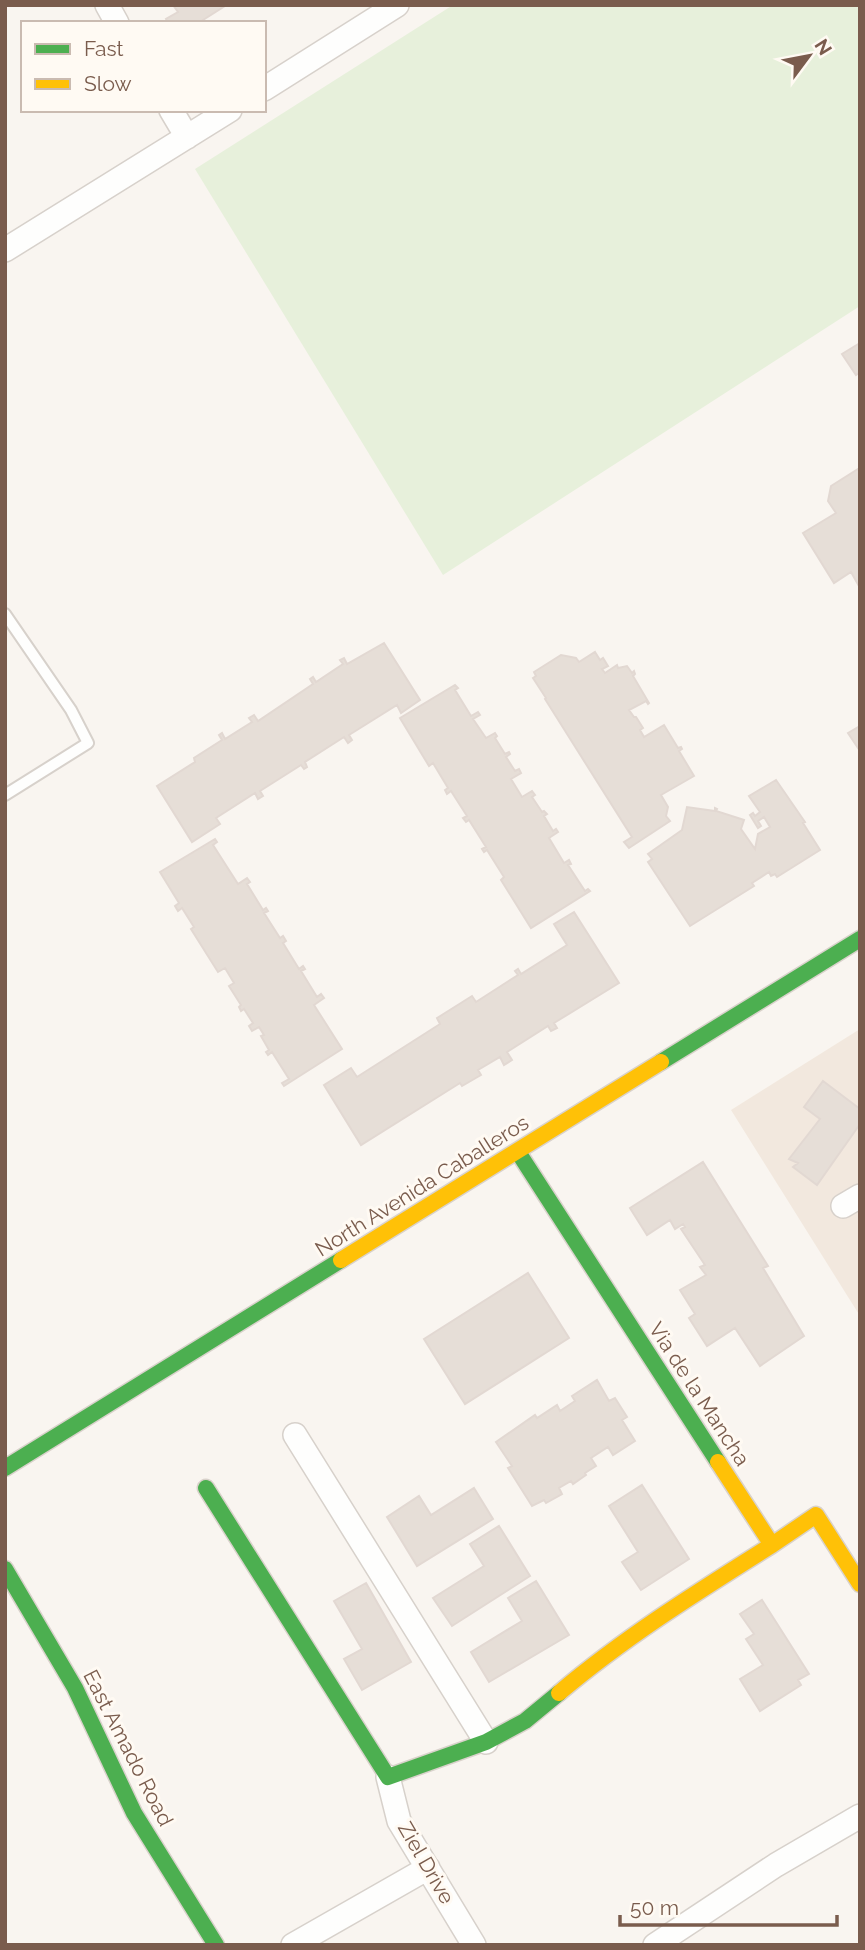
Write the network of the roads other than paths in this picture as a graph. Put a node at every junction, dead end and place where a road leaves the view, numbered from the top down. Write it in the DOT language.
graph roads {
  1 [pos="107,5"];
  2 [pos="397,5"];
  3 [pos="116,21"];
  4 [pos="266,88"];
  5 [pos="172,112"];
  6 [pos="227,112"];
  7 [pos="187,137"];
  8 [pos="5,250"];
  9 [pos="5,614"];
  10 [pos="5,794"];
  11 [pos="860,939"];
  12 [pos="518,1152"];
  13 [pos="295,1435"];
  14 [pos="5,1468"];
  15 [pos="205,1488"];
  16 [pos="772,1545"];
  17 [pos="5,1569"];
  18 [pos="860,1584"];
  19 [pos="486,1742"];
  20 [pos="388,1777"];
  21 [pos="860,1816"];
  22 [pos="428,1868"];
  23 [pos="216,1945"];
  24 [pos="293,1945"];
  25 [pos="474,1945"];
  26 [pos="655,1945"];
  1 -- 3 [label="street"];
  2 -- 4 [label="street"];
  5 -- 7 [label="street"];
  6 -- 7 [label="street"];
  7 -- 8 [label="street"];
  9 -- 10 [label="lane"];
  11 -- 12 [label="street, North Avenida Caballeros"];
  12 -- 14 [label="street, North Avenida Caballeros"];
  12 -- 16 [label="street, Via de la Mancha"];
  13 -- 19 [label="street"];
  15 -- 20 [label="street"];
  16 -- 18 [label="street"];
  16 -- 19 [label="street"];
  17 -- 23 [label="street, East Amado Road"];
  19 -- 20 [label="street"];
  20 -- 22 [label="street, Ziel Drive"];
  21 -- 26 [label="street"];
  22 -- 24 [label="street"];
  22 -- 25 [label="street, Ziel Drive"];
}
